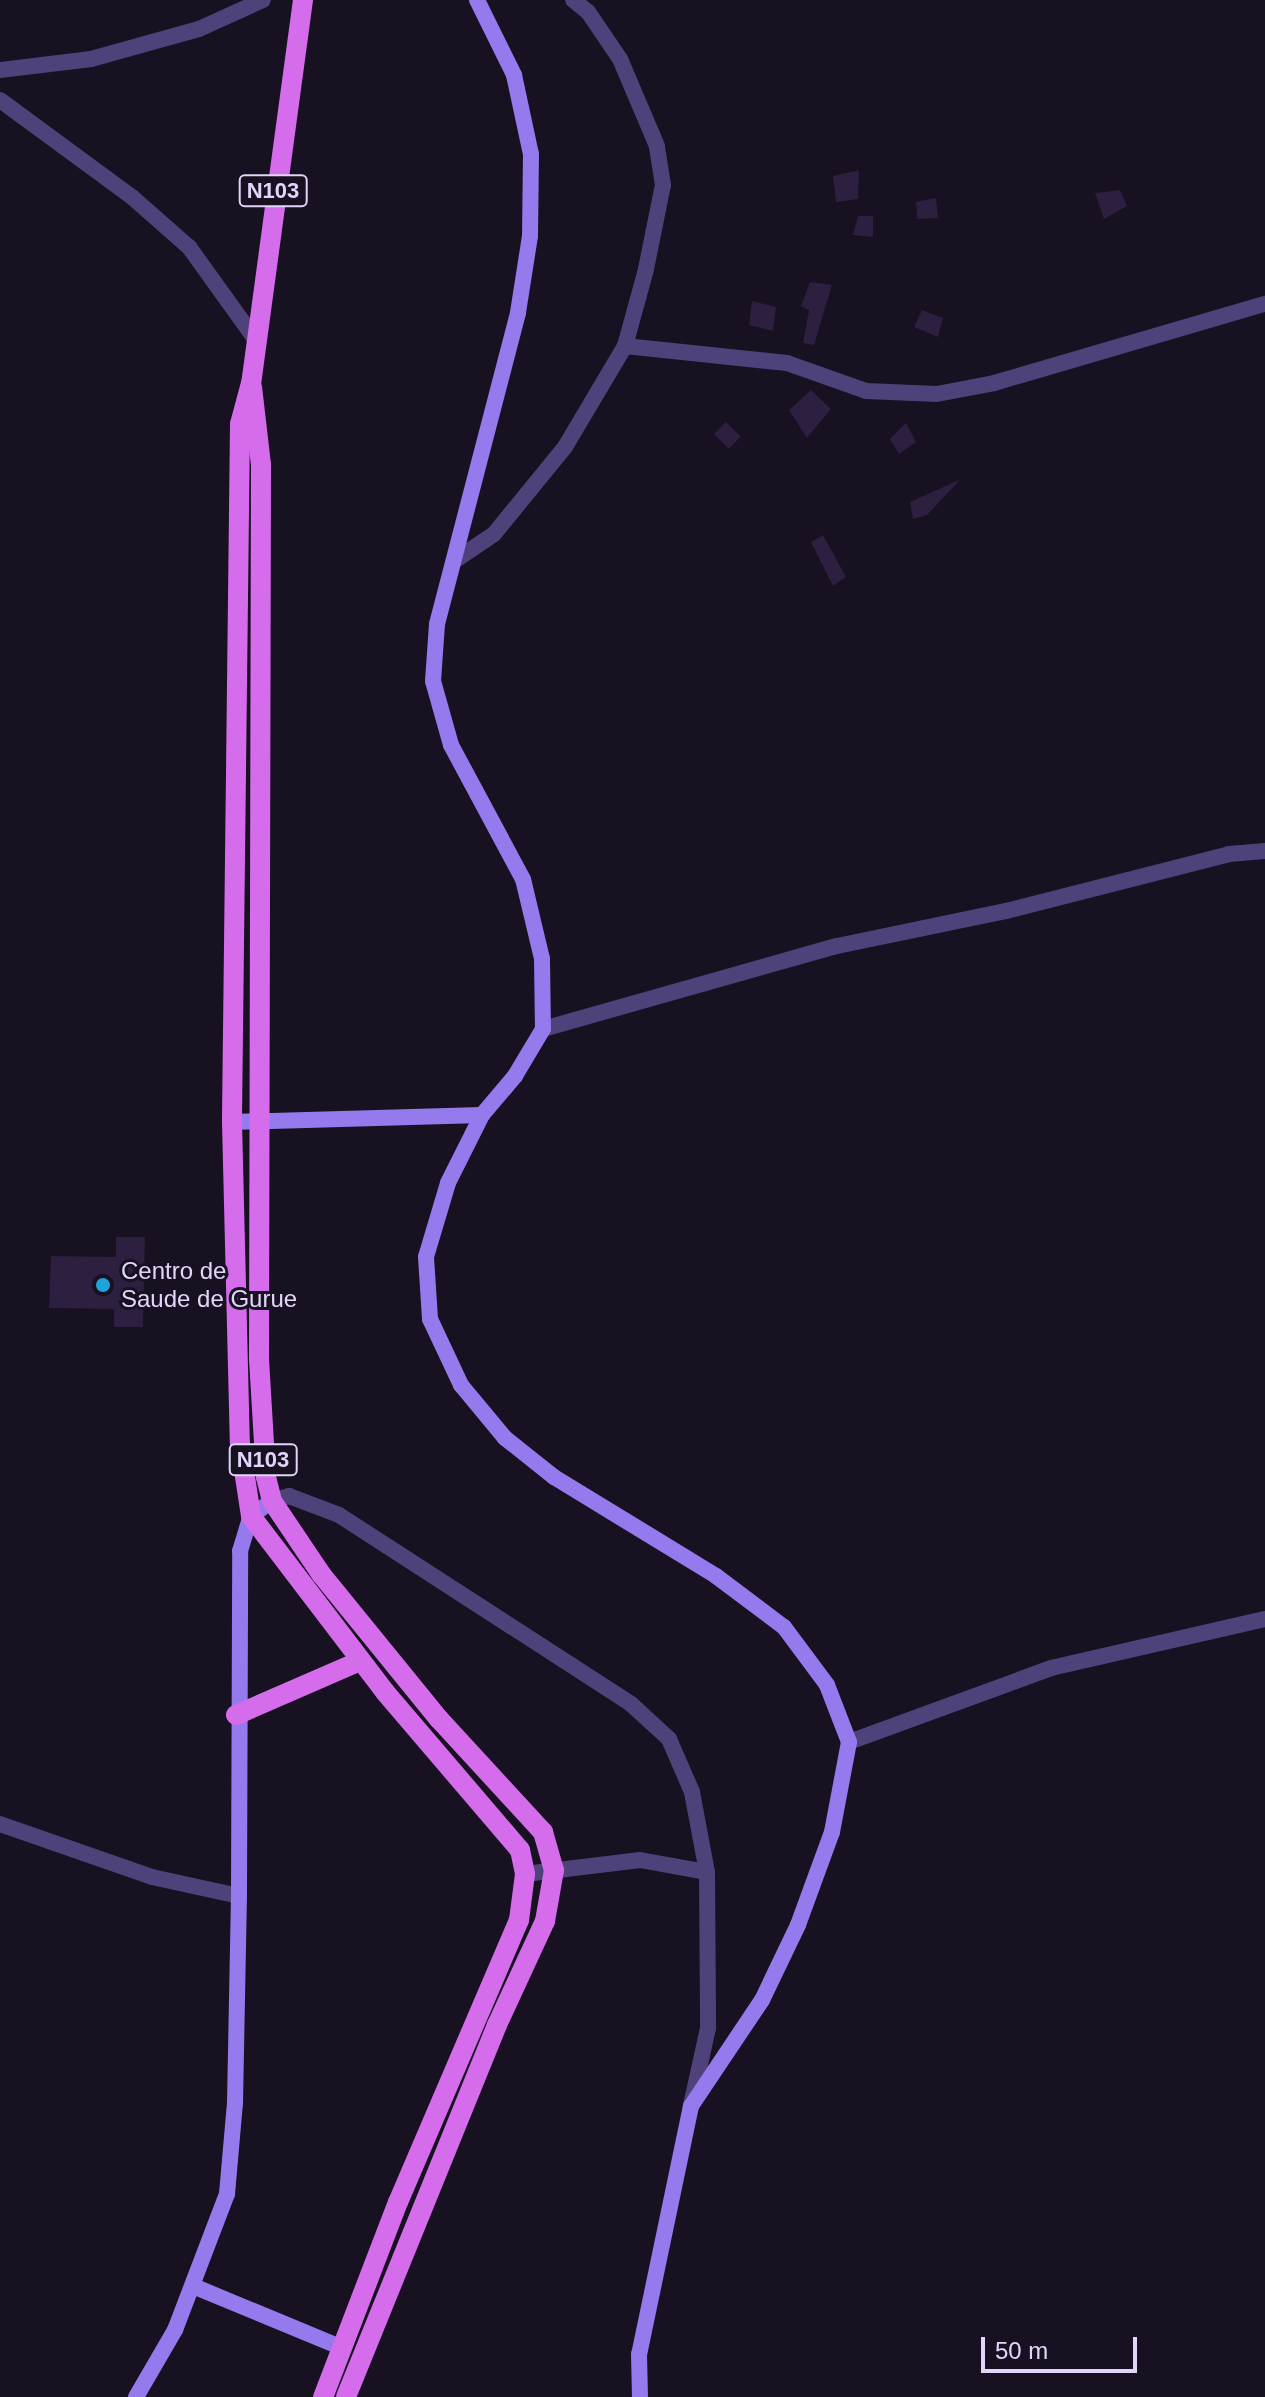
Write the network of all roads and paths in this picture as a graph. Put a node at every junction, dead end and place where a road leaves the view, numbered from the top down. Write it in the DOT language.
graph roads {
  1 [pos="263,0"];
  2 [pos="303,0"];
  3 [pos="477,0"];
  4 [pos="573,0"];
  5 [pos="0,70"];
  6 [pos="0,100"];
  7 [pos="1265,304"];
  8 [pos="255,339"];
  9 [pos="625,346"];
  10 [pos="251,383"];
  11 [pos="457,559"];
  12 [pos="1265,851"];
  13 [pos="543,1029"];
  14 [pos="482,1115"];
  15 [pos="232,1122"];
  16 [pos="259,1122"];
  17 [pos="272,1501"];
  18 [pos="251,1516"];
  19 [pos="1265,1619"];
  20 [pos="360,1661"];
  21 [pos="236,1715"];
  22 [pos="849,1742"];
  23 [pos="0,1824"];
  24 [pos="554,1870"];
  25 [pos="707,1872"];
  26 [pos="525,1874"];
  27 [pos="239,1896"];
  28 [pos="691,2106"];
  29 [pos="398,2202"];
  30 [pos="422,2212"];
  31 [pos="193,2286"];
  32 [pos="340,2347"];
  33 [pos="136,2397"];
  34 [pos="323,2397"];
  35 [pos="346,2397"];
  36 [pos="640,2397"];
  1 -- 5 [label="street"];
  2 -- 8 [label="main road, N103"];
  3 -- 11 [label="street"];
  4 -- 9 [label="street"];
  6 -- 8 [label="street"];
  7 -- 9 [label="street"];
  8 -- 10 [label="main road, N103"];
  9 -- 11 [label="street"];
  10 -- 15 [label="main road, N103"];
  10 -- 16 [label="main road, N103"];
  11 -- 13 [label="street"];
  12 -- 13 [label="street"];
  13 -- 14 [label="street"];
  14 -- 16 [label="street"];
  14 -- 22 [label="street"];
  15 -- 16 [label="street"];
  15 -- 18 [label="main road, N103"];
  16 -- 17 [label="main road, N103"];
  17 -- 18 [label="street"];
  17 -- 24 [label="main road, N103"];
  17 -- 25 [label="street"];
  18 -- 20 [label="main road"];
  18 -- 21 [label="street"];
  19 -- 22 [label="street"];
  20 -- 21 [label="main road"];
  20 -- 26 [label="main road"];
  21 -- 27 [label="street"];
  22 -- 28 [label="street"];
  23 -- 27 [label="street"];
  24 -- 25 [label="street"];
  24 -- 26 [label="street"];
  24 -- 30 [label="main road, N103"];
  25 -- 28 [label="street"];
  26 -- 29 [label="main road"];
  27 -- 31 [label="street"];
  28 -- 36 [label="street"];
  29 -- 30 [label="main road"];
  29 -- 32 [label="main road"];
  30 -- 35 [label="main road, N103"];
  31 -- 32 [label="street"];
  31 -- 33 [label="street"];
  32 -- 34 [label="main road"];
}
